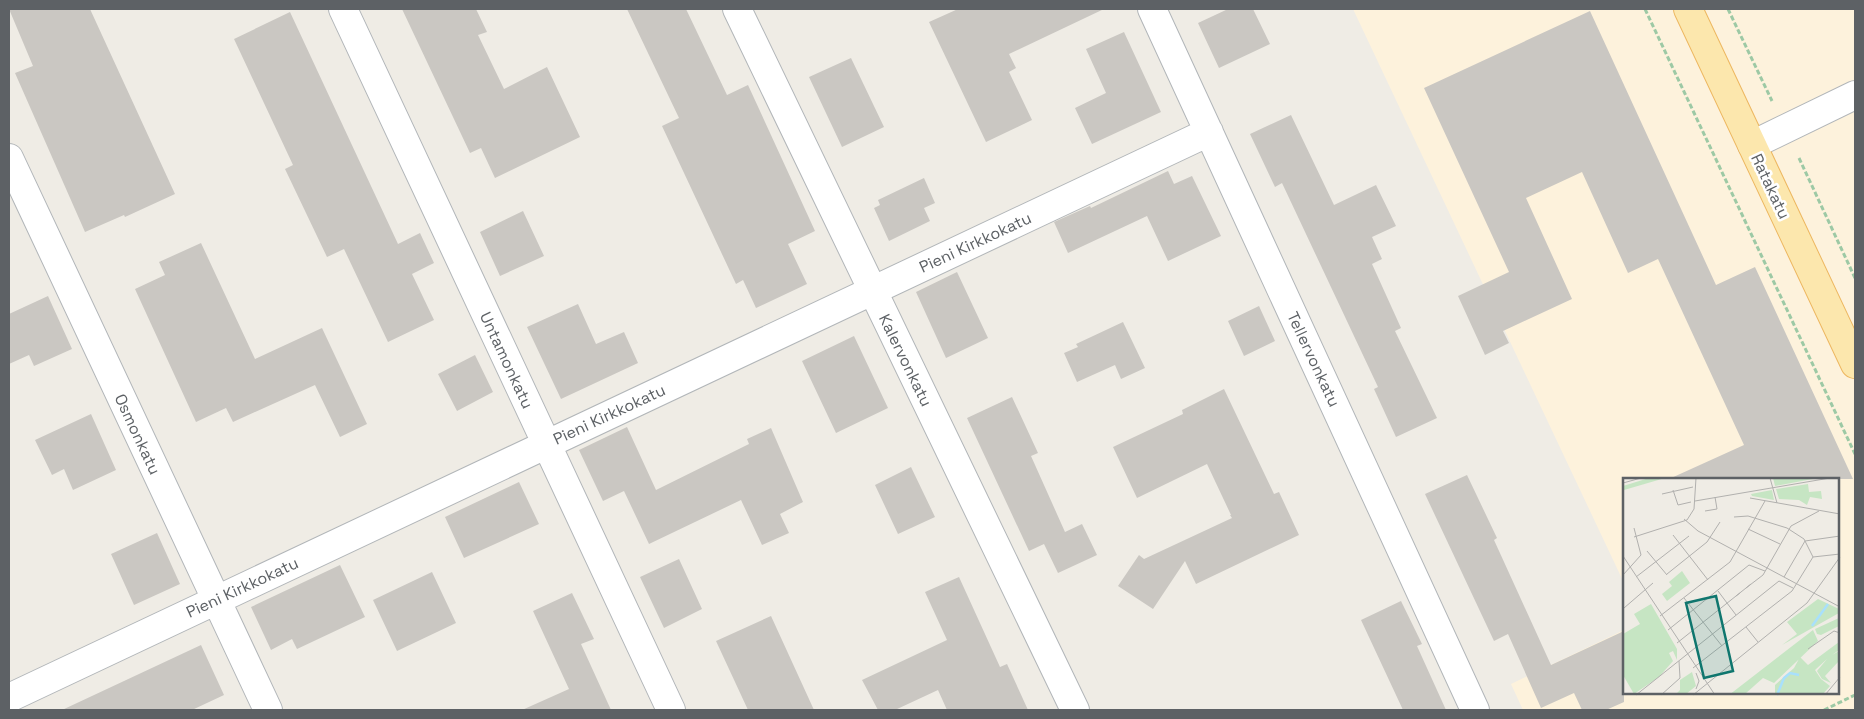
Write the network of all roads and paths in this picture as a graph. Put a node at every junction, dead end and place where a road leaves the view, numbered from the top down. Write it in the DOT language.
graph roads {
  1 [pos="343,9"];
  2 [pos="737,9"];
  3 [pos="1152,9"];
  4 [pos="1645,9"];
  5 [pos="1688,9"];
  6 [pos="1855,95"];
  7 [pos="1209,132"];
  8 [pos="1752,146"];
  9 [pos="9,158"];
  10 [pos="872,290"];
  11 [pos="1855,364"];
  12 [pos="546,443"];
  13 [pos="1855,454"];
  14 [pos="216,599"];
  15 [pos="1855,695"];
  16 [pos="9,698"];
  17 [pos="268,710"];
  18 [pos="671,710"];
  19 [pos="1075,710"];
  20 [pos="1475,710"];
  21 [pos="1824,710"];
  1 -- 12 [label="street, Untamonkatu"];
  2 -- 10 [label="street, Kalervonkatu"];
  3 -- 7 [label="street, Tellervonkatu"];
  4 -- 13 [label="path"];
  5 -- 8 [label="main road, Ratakatu"];
  6 -- 8 [label="street"];
  7 -- 10 [label="street, Pieni Kirkkokatu"];
  7 -- 20 [label="street, Tellervonkatu"];
  8 -- 11 [label="main road, Ratakatu"];
  9 -- 14 [label="street, Osmonkatu"];
  10 -- 12 [label="street, Pieni Kirkkokatu"];
  10 -- 19 [label="street, Kalervonkatu"];
  12 -- 14 [label="street, Pieni Kirkkokatu"];
  12 -- 18 [label="street, Untamonkatu"];
  14 -- 16 [label="street, Pieni Kirkkokatu"];
  14 -- 17 [label="street, Osmonkatu"];
  15 -- 21 [label="path"];
}
